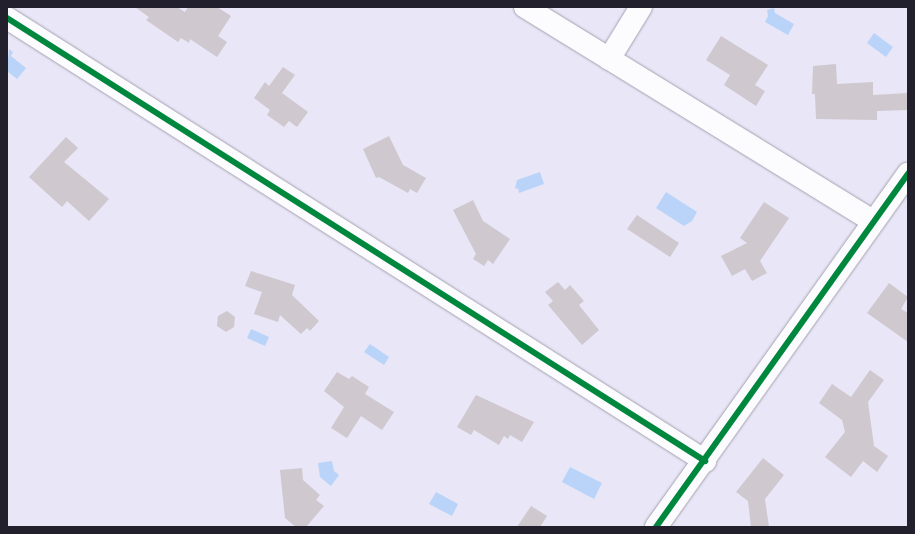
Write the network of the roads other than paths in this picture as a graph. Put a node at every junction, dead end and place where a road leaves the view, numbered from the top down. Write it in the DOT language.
graph roads {
  1 [pos="525,7"];
  2 [pos="641,7"];
  3 [pos="7,18"];
  4 [pos="609,58"];
  5 [pos="908,174"];
  6 [pos="873,221"];
  7 [pos="705,461"];
  8 [pos="656,527"];
  1 -- 4 [label="street"];
  2 -- 4 [label="street"];
  3 -- 7 [label="street"];
  4 -- 6 [label="street"];
  5 -- 6 [label="street"];
  6 -- 7 [label="street"];
  7 -- 8 [label="street"];
}
